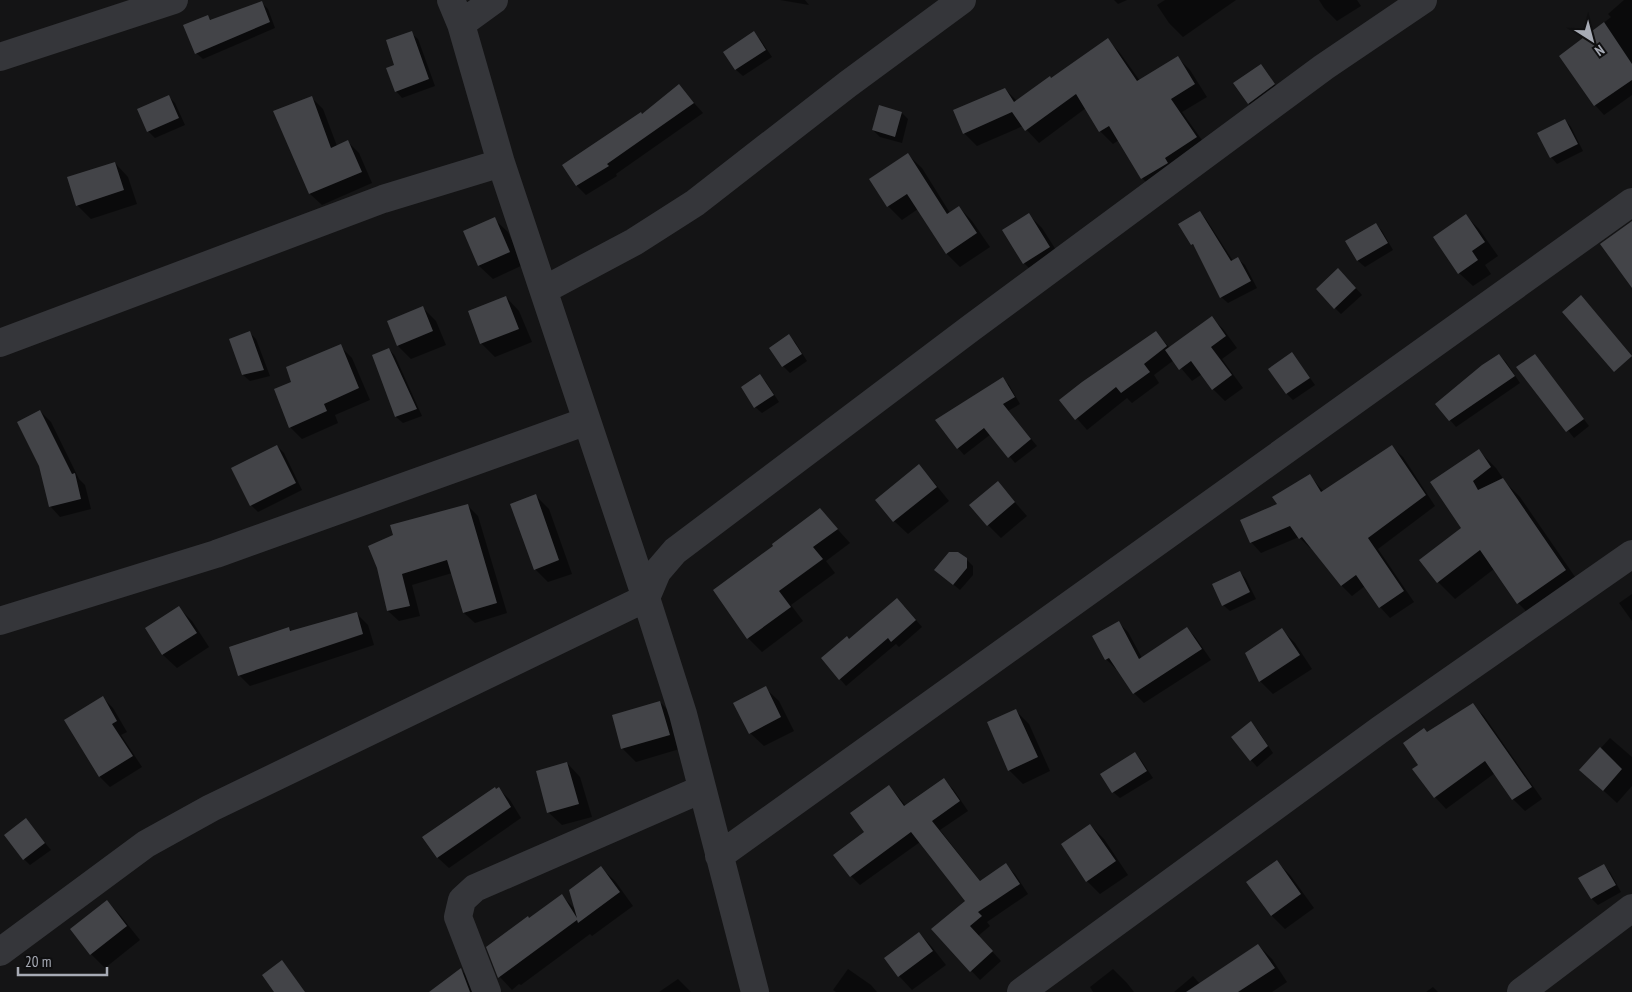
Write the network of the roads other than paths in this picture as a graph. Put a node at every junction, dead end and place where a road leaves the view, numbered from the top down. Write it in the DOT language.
graph roads {
  1 [pos="174,0"];
  2 [pos="494,0"];
  3 [pos="962,0"];
  4 [pos="1423,0"];
  5 [pos="456,12"];
  6 [pos="0,57"];
  7 [pos="501,163"];
  8 [pos="1632,202"];
  9 [pos="544,290"];
  10 [pos="0,343"];
  11 [pos="587,421"];
  12 [pos="1632,554"];
  13 [pos="646,598"];
  14 [pos="0,621"];
  15 [pos="702,789"];
  16 [pos="718,856"];
  17 [pos="1632,908"];
  18 [pos="0,952"];
  19 [pos="487,992"];
  20 [pos="755,992"];
  21 [pos="1021,992"];
  22 [pos="1521,992"];
  1 -- 6 [label="street"];
  2 -- 5 [label="street"];
  3 -- 9 [label="street"];
  4 -- 13 [label="street"];
  5 -- 7 [label="street"];
  7 -- 9 [label="street"];
  7 -- 10 [label="street"];
  8 -- 16 [label="street"];
  9 -- 11 [label="street"];
  11 -- 13 [label="street"];
  11 -- 14 [label="street"];
  12 -- 21 [label="street"];
  13 -- 15 [label="street"];
  13 -- 18 [label="street"];
  15 -- 16 [label="street"];
  15 -- 19 [label="street"];
  16 -- 20 [label="street"];
  17 -- 22 [label="street"];
}
